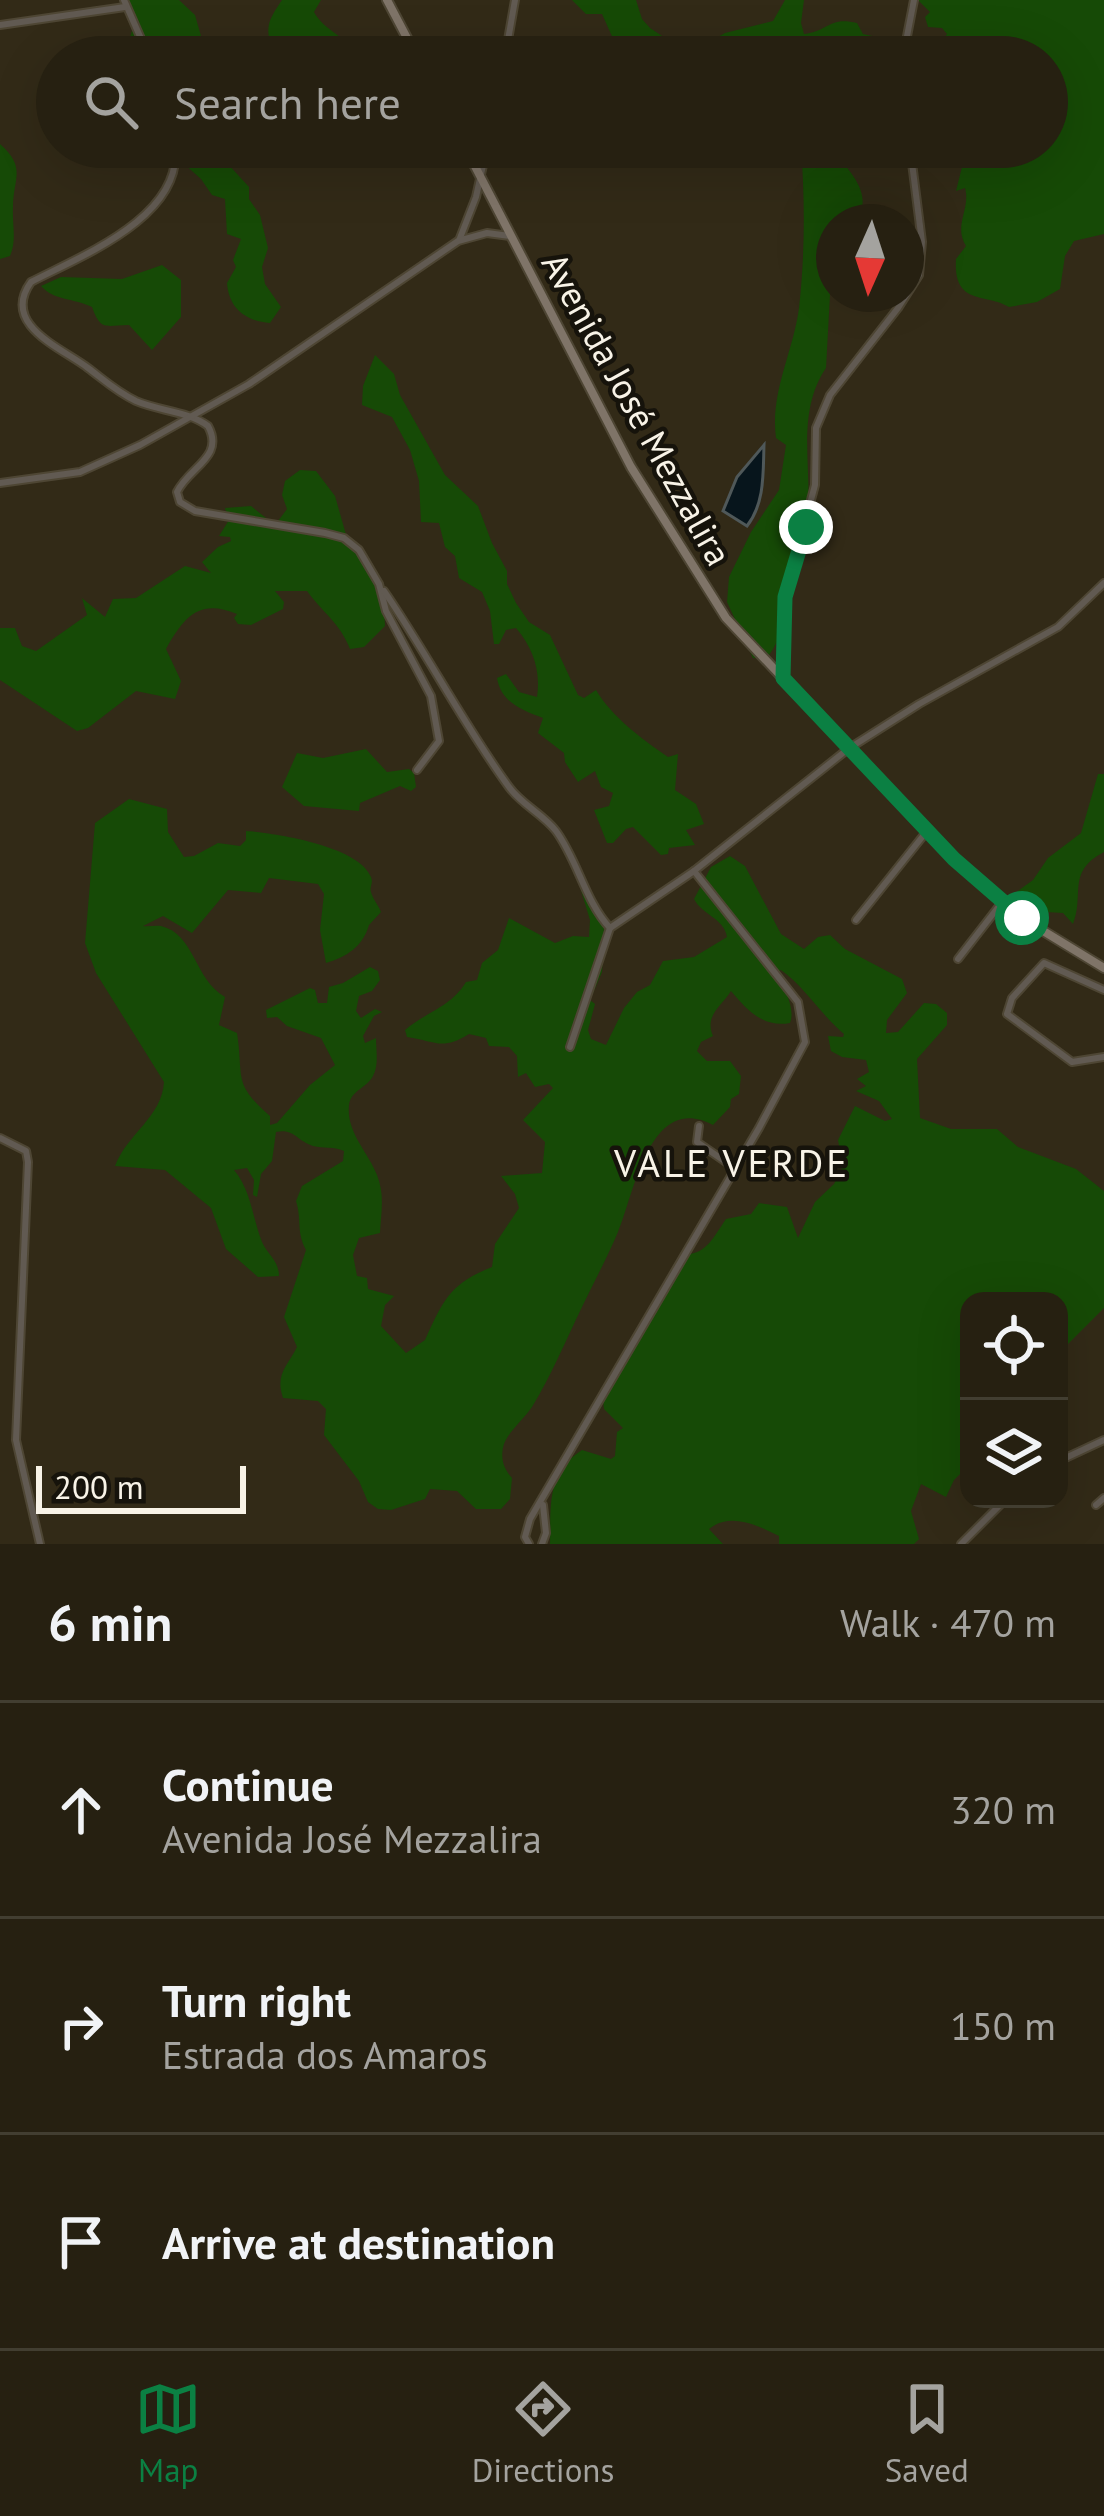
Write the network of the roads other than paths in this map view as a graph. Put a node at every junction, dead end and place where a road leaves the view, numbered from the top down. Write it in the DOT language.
graph roads {
  1 [pos="387,0"];
  2 [pos="515,0"];
  3 [pos="914,0"];
  4 [pos="125,4"];
  5 [pos="0,25"];
  6 [pos="142,36"];
  7 [pos="406,36"];
  8 [pos="509,36"];
  9 [pos="907,36"];
  10 [pos="174,168"];
  11 [pos="476,168"];
  12 [pos="483,168"];
  13 [pos="913,168"];
  14 [pos="481,177"];
  15 [pos="513,237"];
  16 [pos="458,242"];
  17 [pos="191,418"];
  18 [pos="0,483"];
  19 [pos="1104,583"];
  20 [pos="379,584"];
  21 [pos="783,678"];
  22 [pos="848,749"];
  23 [pos="417,770"];
  24 [pos="927,831"];
  25 [pos="694,871"];
  26 [pos="1003,902"];
  27 [pos="856,920"];
  28 [pos="610,928"];
  29 [pos="958,959"];
  30 [pos="1104,968"];
  31 [pos="1104,990"];
  32 [pos="570,1047"];
  33 [pos="1104,1057"];
  34 [pos="699,1126"];
  35 [pos="0,1138"];
  36 [pos="736,1169"];
  37 [pos="1104,1440"];
  38 [pos="1068,1457"];
  39 [pos="542,1501"];
  40 [pos="997,1508"];
  41 [pos="40,1544"];
  42 [pos="529,1544"];
  43 [pos="542,1544"];
  44 [pos="961,1544"];
  1 -- 7 [label="main road"];
  2 -- 8 [label="street"];
  3 -- 9 [label="street"];
  4 -- 5 [label="street"];
  4 -- 6 [label="street"];
  10 -- 17 [label="street"];
  11 -- 14 [label="main road, Avenida José Mezzalira"];
  12 -- 14 [label="street"];
  13 -- 21 [label="street"];
  14 -- 15 [label="main road, Avenida José Mezzalira"];
  14 -- 16 [label="street"];
  15 -- 16 [label="street"];
  15 -- 21 [label="main road, Avenida José Mezzalira"];
  16 -- 17 [label="street"];
  17 -- 18 [label="street"];
  17 -- 20 [label="street"];
  19 -- 22 [label="street"];
  20 -- 23 [label="street"];
  20 -- 28 [label="street"];
  21 -- 22 [label="main road, Avenida José Mezzalira"];
  22 -- 24 [label="main road, Avenida José Mezzalira"];
  22 -- 25 [label="street"];
  24 -- 26 [label="main road, Avenida José Mezzalira"];
  24 -- 27 [label="street"];
  25 -- 28 [label="street"];
  25 -- 36 [label="street"];
  26 -- 29 [label="street"];
  26 -- 30 [label="main road, Avenida José Mezzalira"];
  28 -- 32 [label="street"];
  31 -- 33 [label="street"];
  34 -- 36 [label="street"];
  35 -- 41 [label="street"];
  36 -- 39 [label="street"];
  37 -- 38 [label="street"];
  39 -- 42 [label="street"];
  39 -- 43 [label="street"];
  40 -- 44 [label="street"];
}
